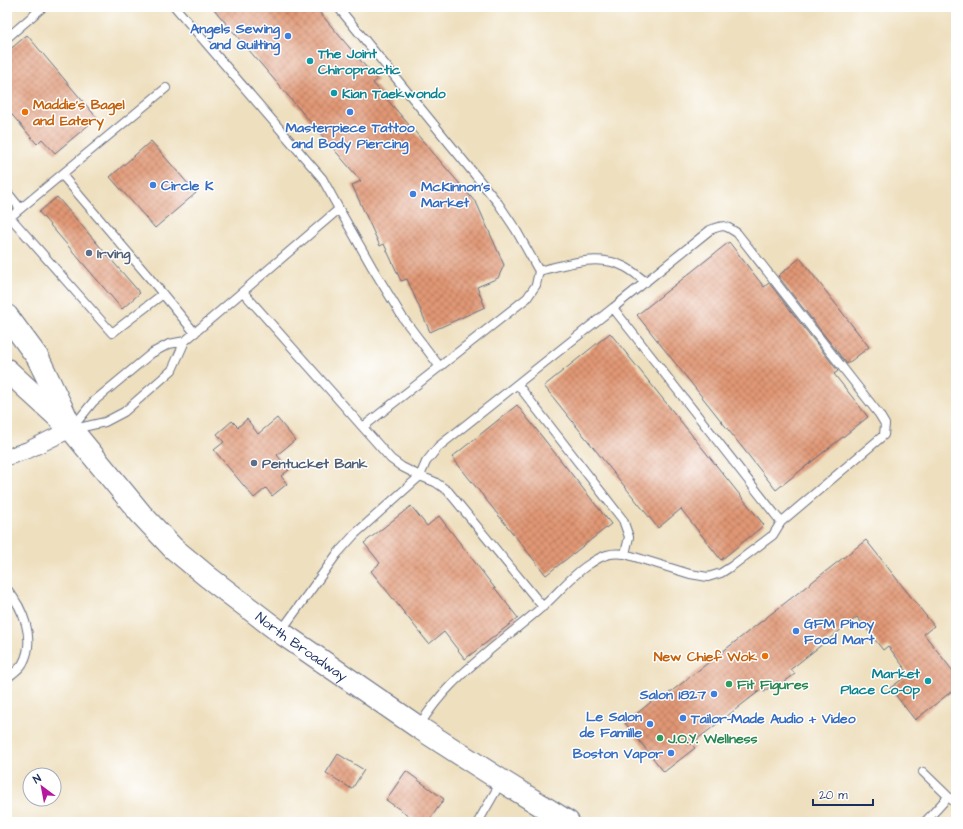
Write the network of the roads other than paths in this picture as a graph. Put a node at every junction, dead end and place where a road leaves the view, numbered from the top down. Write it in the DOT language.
graph roads {
  1 [pos="43,7"];
  2 [pos="175,7"];
  3 [pos="338,7"];
  4 [pos="7,38"];
  5 [pos="166,88"];
  6 [pos="62,175"];
  7 [pos="7,192"];
  8 [pos="20,208"];
  9 [pos="339,209"];
  10 [pos="9,218"];
  11 [pos="539,271"];
  12 [pos="646,282"];
  13 [pos="243,292"];
  14 [pos="162,294"];
  15 [pos="613,308"];
  16 [pos="7,316"];
  17 [pos="195,333"];
  18 [pos="185,342"];
  19 [pos="440,367"];
  20 [pos="7,370"];
  21 [pos="518,384"];
  22 [pos="363,427"];
  23 [pos="72,429"];
  24 [pos="7,457"];
  25 [pos="420,476"];
  26 [pos="781,522"];
  27 [pos="625,554"];
  28 [pos="7,588"];
  29 [pos="543,607"];
  30 [pos="280,632"];
  31 [pos="7,678"];
  32 [pos="418,727"];
  33 [pos="923,772"];
  34 [pos="502,781"];
  35 [pos="948,797"];
  36 [pos="956,804"];
  37 [pos="478,822"];
  38 [pos="568,822"];
  39 [pos="925,822"];
  1 -- 4 [label="lane"];
  2 -- 9 [label="lane"];
  3 -- 11 [label="lane"];
  5 -- 6 [label="lane"];
  6 -- 8 [label="lane"];
  6 -- 14 [label="lane"];
  7 -- 8 [label="lane"];
  8 -- 10 [label="lane"];
  9 -- 13 [label="lane"];
  9 -- 19 [label="lane"];
  10 -- 14 [label="lane"];
  11 -- 12 [label="lane"];
  11 -- 19 [label="lane"];
  12 -- 15 [label="lane"];
  12 -- 26 [label="lane"];
  13 -- 17 [label="lane"];
  13 -- 22 [label="lane"];
  14 -- 17 [label="lane"];
  15 -- 21 [label="lane"];
  15 -- 26 [label="lane"];
  16 -- 23 [label="main road, North Broadway"];
  17 -- 18 [label="lane"];
  18 -- 23 [label="lane"];
  18 -- 23 [label="lane"];
  19 -- 22 [label="lane"];
  20 -- 23 [label="main road, North Broadway"];
  21 -- 25 [label="lane"];
  21 -- 27 [label="lane"];
  22 -- 25 [label="lane"];
  23 -- 24 [label="street"];
  23 -- 30 [label="main road, North Broadway"];
  25 -- 29 [label="lane"];
  25 -- 30 [label="lane"];
  26 -- 27 [label="lane"];
  27 -- 29 [label="lane"];
  28 -- 31 [label="lane"];
  29 -- 32 [label="lane"];
  30 -- 32 [label="main road, North Broadway"];
  32 -- 34 [label="main road, North Broadway"];
  33 -- 35 [label="lane"];
  34 -- 37 [label="lane"];
  34 -- 38 [label="main road, North Broadway"];
  35 -- 36 [label="lane"];
  35 -- 39 [label="lane"];
}
